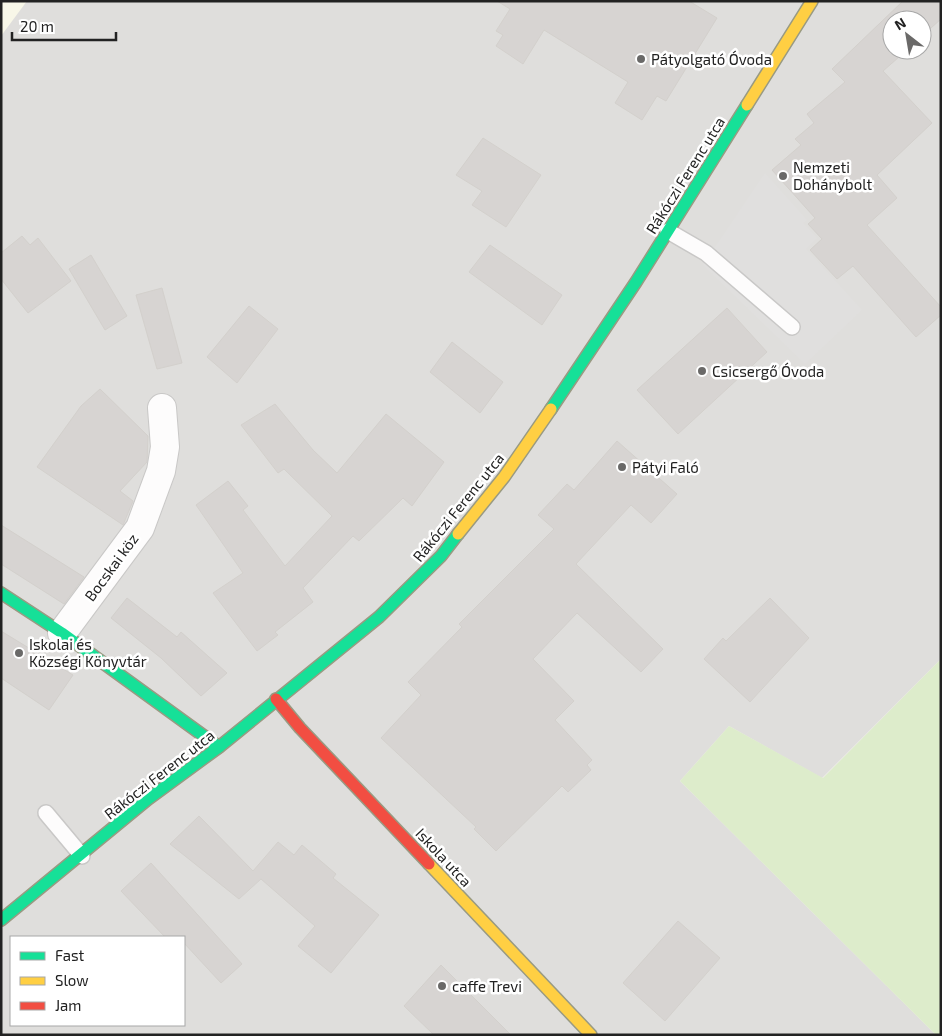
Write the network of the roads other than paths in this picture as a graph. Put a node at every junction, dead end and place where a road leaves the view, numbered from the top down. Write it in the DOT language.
graph roads {
  1 [pos="812,1"];
  2 [pos="668,231"];
  3 [pos="792,327"];
  4 [pos="162,408"];
  5 [pos="1,593"];
  6 [pos="62,633"];
  7 [pos="276,699"];
  8 [pos="219,747"];
  9 [pos="46,812"];
  10 [pos="82,856"];
  11 [pos="1,920"];
  12 [pos="591,1035"];
  1 -- 2 [label="main road, Rákóczi Ferenc utca"];
  2 -- 3 [label="lane"];
  2 -- 7 [label="main road, Rákóczi Ferenc utca"];
  4 -- 6 [label="street, Bocskai köz"];
  5 -- 6 [label="main road"];
  6 -- 8 [label="main road"];
  7 -- 8 [label="main road, Rákóczi Ferenc utca"];
  7 -- 12 [label="main road, Iskola utca"];
  8 -- 10 [label="main road, Rákóczi Ferenc utca"];
  9 -- 10 [label="lane"];
  10 -- 11 [label="main road, Rákóczi Ferenc utca"];
}
